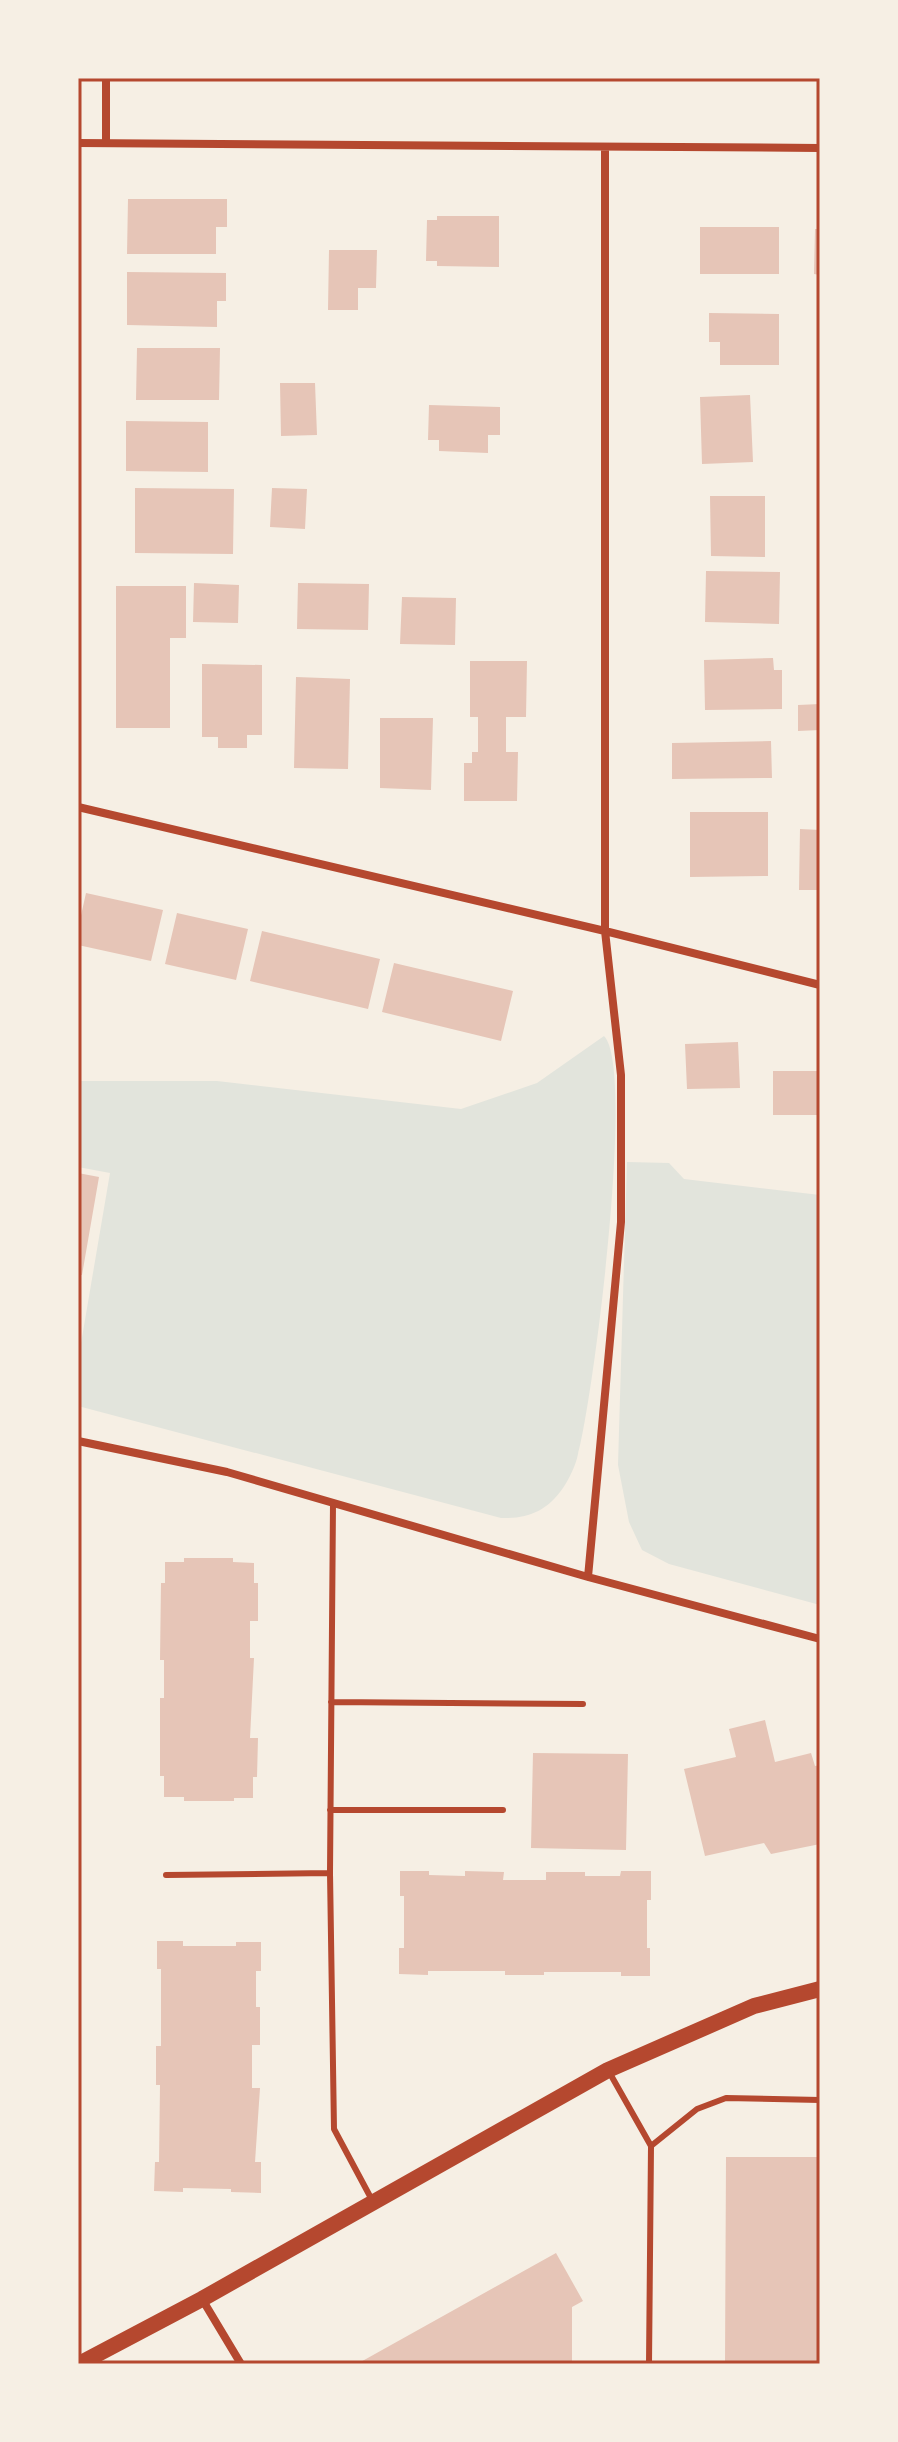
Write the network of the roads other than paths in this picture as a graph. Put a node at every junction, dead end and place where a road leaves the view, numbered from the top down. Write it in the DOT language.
graph roads {
  1 [pos="106,78"];
  2 [pos="78,143"];
  3 [pos="106,143"];
  4 [pos="605,148"];
  5 [pos="820,148"];
  6 [pos="78,807"];
  7 [pos="605,931"];
  8 [pos="820,985"];
  9 [pos="78,1441"];
  10 [pos="333,1503"];
  11 [pos="588,1577"];
  12 [pos="820,1639"];
  13 [pos="331,1702"];
  14 [pos="583,1704"];
  15 [pos="330,1810"];
  16 [pos="503,1810"];
  17 [pos="330,1873"];
  18 [pos="166,1875"];
  19 [pos="820,1989"];
  20 [pos="608,2070"];
  21 [pos="820,2100"];
  22 [pos="651,2146"];
  23 [pos="373,2203"];
  24 [pos="202,2299"];
  25 [pos="79,2364"];
  26 [pos="241,2364"];
  27 [pos="649,2364"];
  1 -- 3 [label="street"];
  2 -- 3 [label="street"];
  3 -- 4 [label="street"];
  4 -- 5 [label="street"];
  4 -- 7 [label="street"];
  6 -- 7 [label="street"];
  7 -- 8 [label="street"];
  7 -- 11 [label="street"];
  9 -- 10 [label="street"];
  10 -- 11 [label="street"];
  10 -- 13 [label="lane"];
  11 -- 12 [label="street"];
  13 -- 14 [label="lane"];
  13 -- 15 [label="lane"];
  15 -- 16 [label="lane"];
  15 -- 17 [label="lane"];
  17 -- 18 [label="lane"];
  17 -- 23 [label="lane"];
  19 -- 20 [label="main road"];
  20 -- 22 [label="lane"];
  20 -- 23 [label="main road"];
  21 -- 22 [label="lane"];
  22 -- 27 [label="lane"];
  23 -- 24 [label="main road"];
  24 -- 25 [label="main road"];
  24 -- 26 [label="street"];
}
